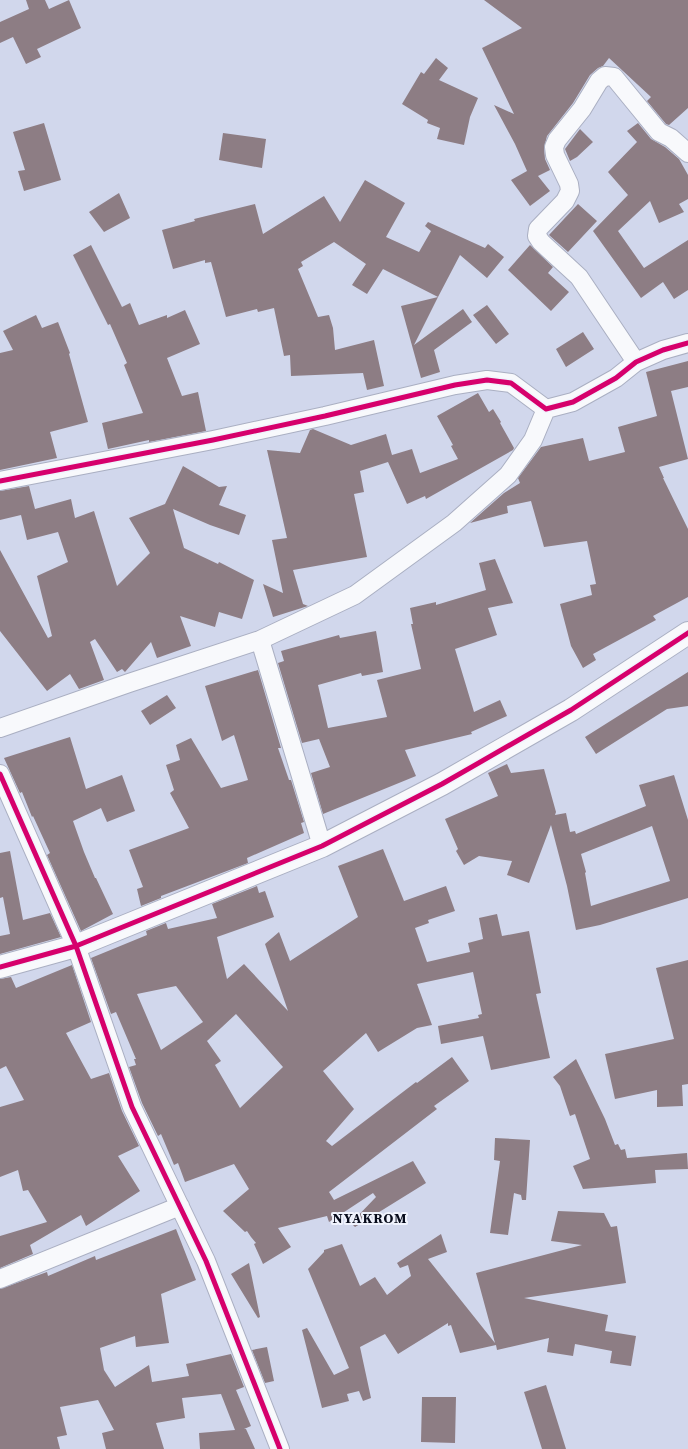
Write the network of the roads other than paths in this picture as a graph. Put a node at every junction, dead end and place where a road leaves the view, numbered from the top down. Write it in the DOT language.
graph roads {
  1 [pos="688,153"];
  2 [pos="688,343"];
  3 [pos="636,362"];
  4 [pos="546,409"];
  5 [pos="0,481"];
  6 [pos="688,633"];
  7 [pos="260,640"];
  8 [pos="0,728"];
  9 [pos="0,774"];
  10 [pos="322,846"];
  11 [pos="76,946"];
  12 [pos="0,968"];
  13 [pos="180,1206"];
  14 [pos="0,1279"];
  15 [pos="280,1449"];
  1 -- 3 [label="street"];
  2 -- 3 [label="street"];
  3 -- 4 [label="street"];
  4 -- 5 [label="street"];
  4 -- 7 [label="street"];
  6 -- 10 [label="street"];
  7 -- 8 [label="street"];
  7 -- 10 [label="street"];
  9 -- 11 [label="street"];
  10 -- 11 [label="street"];
  11 -- 12 [label="street"];
  11 -- 13 [label="street"];
  13 -- 14 [label="street"];
  13 -- 15 [label="street"];
}
